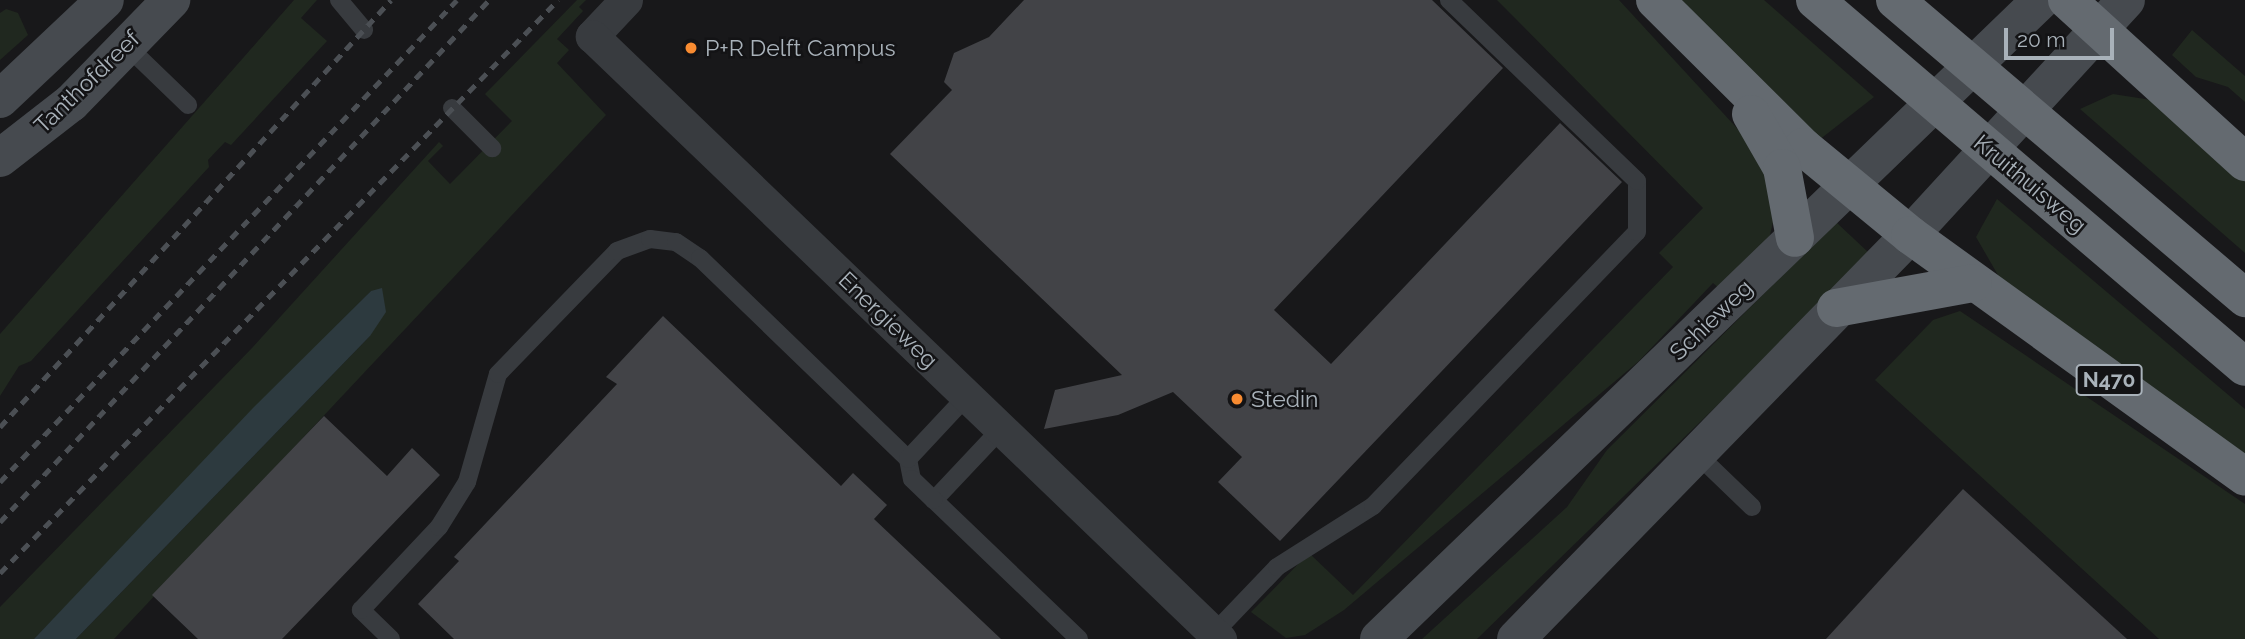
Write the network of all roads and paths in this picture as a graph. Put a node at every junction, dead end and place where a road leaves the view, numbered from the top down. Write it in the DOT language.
graph roads {
  1 [pos="105,0"];
  2 [pos="171,0"];
  3 [pos="339,0"];
  4 [pos="626,0"];
  5 [pos="1449,0"];
  6 [pos="1655,0"];
  7 [pos="1815,0"];
  8 [pos="1895,0"];
  9 [pos="2041,0"];
  10 [pos="2067,0"];
  11 [pos="2126,0"];
  12 [pos="364,30"];
  13 [pos="2101,31"];
  14 [pos="127,46"];
  15 [pos="1728,76"];
  16 [pos="0,99"];
  17 [pos="188,105"];
  18 [pos="452,108"];
  19 [pos="492,148"];
  20 [pos="0,158"];
  21 [pos="2245,162"];
  22 [pos="1848,183"];
  23 [pos="1910,234"];
  24 [pos="1795,239"];
  25 [pos="1973,283"];
  26 [pos="2245,298"];
  27 [pos="1836,308"];
  28 [pos="2245,367"];
  29 [pos="967,396"];
  30 [pos="1001,429"];
  31 [pos="1698,455"];
  32 [pos="908,459"];
  33 [pos="2245,477"];
  34 [pos="933,500"];
  35 [pos="1752,506"];
  36 [pos="1217,636"];
  37 [pos="391,639"];
  38 [pos="1079,639"];
  39 [pos="1379,639"];
  40 [pos="1516,639"];
  1 -- 16 [label="street, Tanthofdreef"];
  2 -- 14 [label="street, Tanthofdreef"];
  3 -- 12 [label="lane"];
  4 -- 29 [label="street, Energieweg"];
  5 -- 36 [label="lane"];
  6 -- 15 [label="highway, N470"];
  7 -- 28 [label="highway, Kruithuisweg"];
  8 -- 26 [label="highway"];
  9 -- 22 [label="street, Schieweg"];
  10 -- 13 [label="highway"];
  11 -- 13 [label="street"];
  13 -- 21 [label="highway"];
  13 -- 23 [label="street"];
  14 -- 17 [label="lane"];
  14 -- 20 [label="street, Tanthofdreef"];
  15 -- 22 [label="highway, N470"];
  15 -- 24 [label="highway, N470"];
  18 -- 19 [label="lane"];
  22 -- 23 [label="highway, N470"];
  22 -- 24 [label="street, Schieweg"];
  23 -- 25 [label="highway, N470"];
  23 -- 27 [label="street"];
  24 -- 39 [label="street, Schieweg"];
  25 -- 27 [label="highway"];
  25 -- 33 [label="highway, N470"];
  27 -- 31 [label="street"];
  29 -- 30 [label="street, Energieweg"];
  29 -- 32 [label="lane"];
  30 -- 34 [label="lane"];
  30 -- 36 [label="street, Energieweg"];
  31 -- 35 [label="lane"];
  31 -- 40 [label="street"];
  32 -- 34 [label="lane"];
  32 -- 37 [label="lane"];
  34 -- 38 [label="lane"];
}
